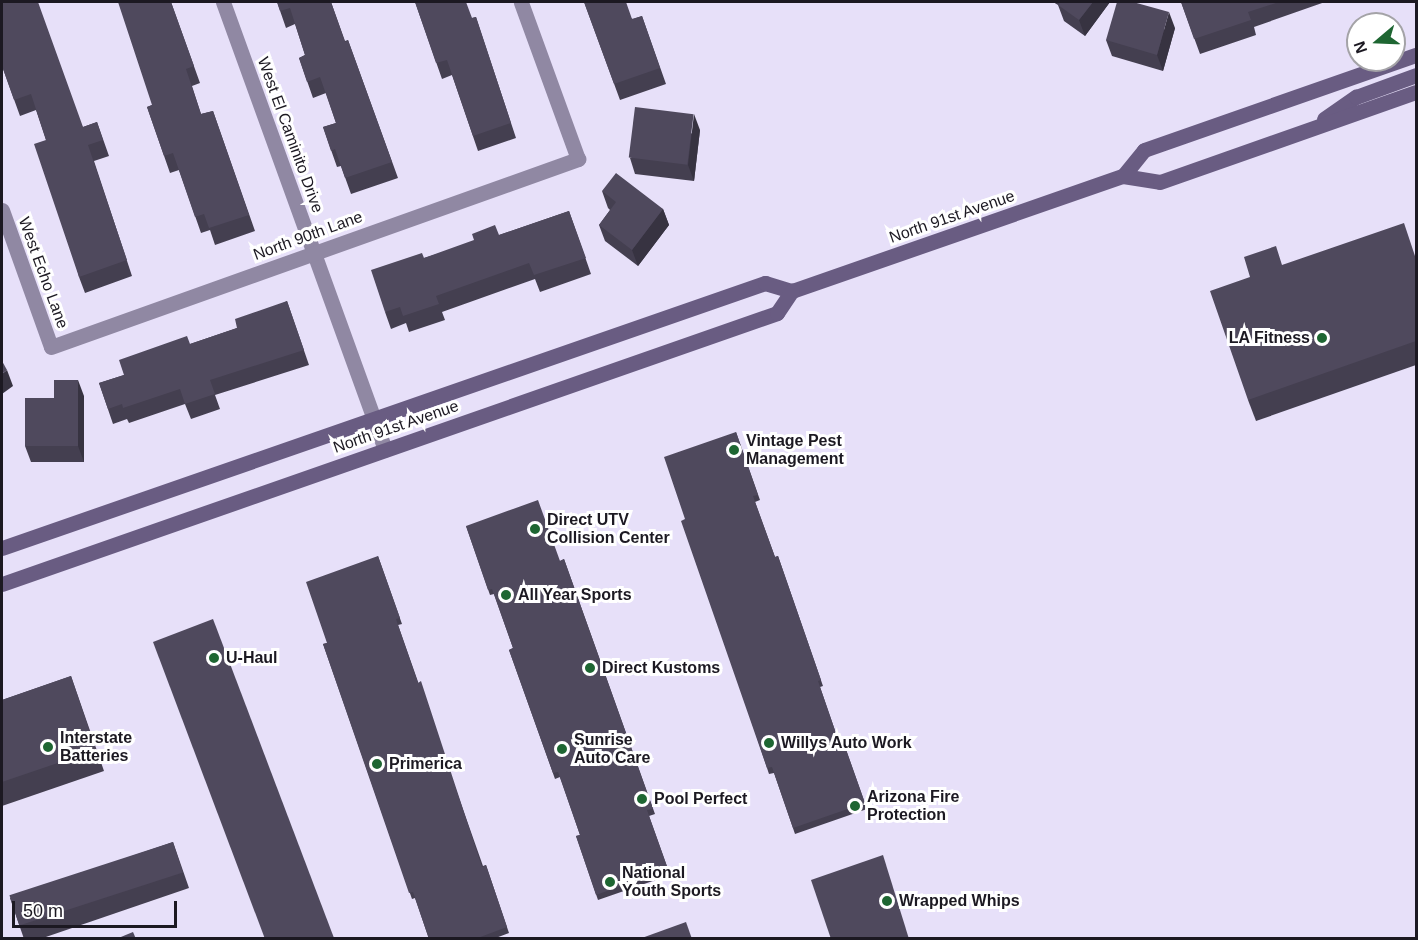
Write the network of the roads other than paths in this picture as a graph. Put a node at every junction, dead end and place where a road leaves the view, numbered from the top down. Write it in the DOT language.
graph roads {
  1 [pos="223,2"];
  2 [pos="521,2"];
  3 [pos="1416,55"];
  4 [pos="1416,75"];
  5 [pos="1416,92"];
  6 [pos="1309,130"];
  7 [pos="1123,176"];
  8 [pos="2,210"];
  9 [pos="314,253"];
  10 [pos="792,291"];
  11 [pos="51,347"];
  12 [pos="373,417"];
  13 [pos="385,450"];
  14 [pos="2,548"];
  15 [pos="2,584"];
  1 -- 9 [label="street, West El Caminito Drive"];
  2 -- 9 [label="street, North 90th Lane"];
  3 -- 7 [label="main road"];
  4 -- 6 [label="main road"];
  5 -- 6 [label="main road, North 91st Avenue"];
  6 -- 7 [label="main road, North 91st Avenue"];
  7 -- 10 [label="main road, North 91st Avenue"];
  8 -- 11 [label="street, West Echo Lane"];
  9 -- 11 [label="street, North 90th Lane"];
  9 -- 12 [label="street, West El Caminito Drive"];
  10 -- 12 [label="main road, North 91st Avenue"];
  10 -- 13 [label="main road, North 91st Avenue"];
  12 -- 13 [label="street, West El Caminito Drive"];
  12 -- 14 [label="main road, North 91st Avenue"];
  13 -- 15 [label="main road, North 91st Avenue"];
}
